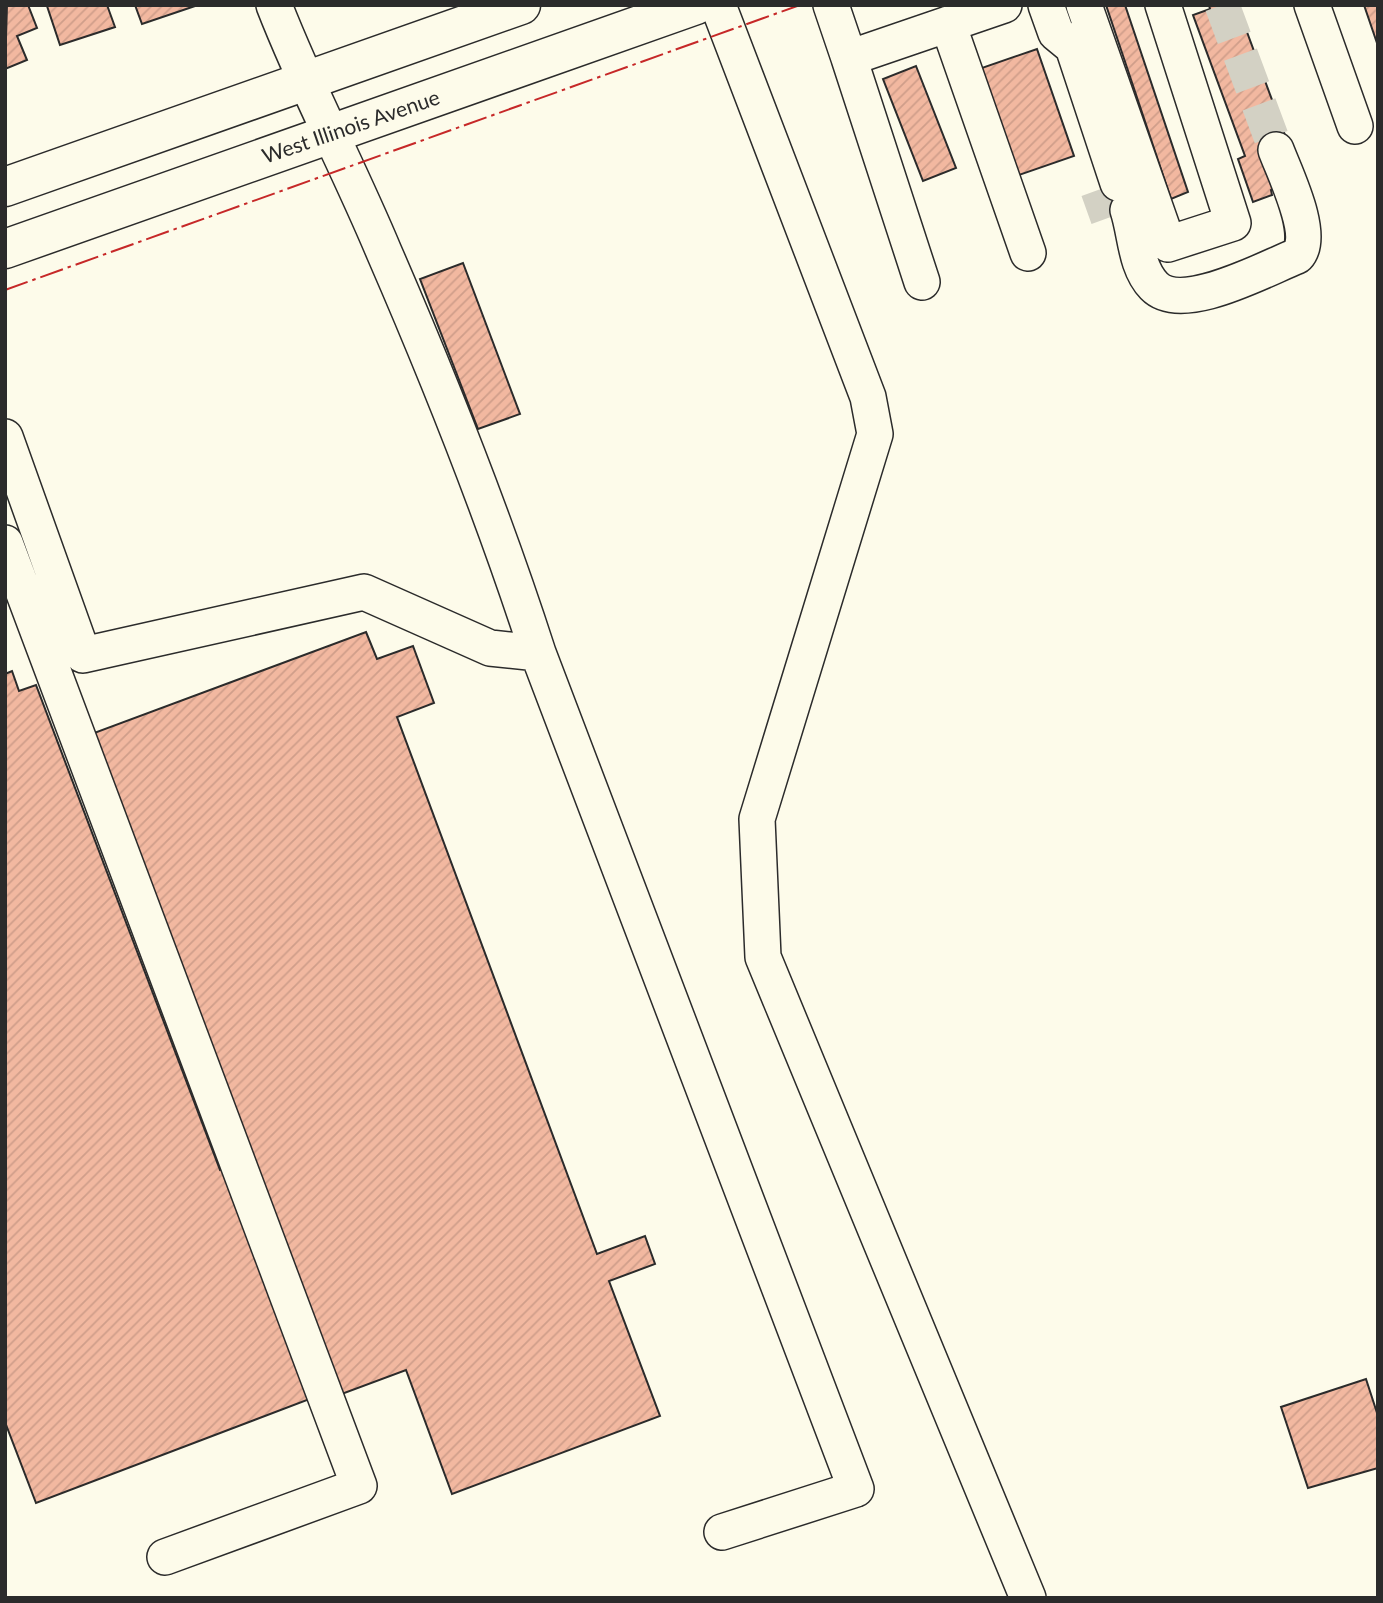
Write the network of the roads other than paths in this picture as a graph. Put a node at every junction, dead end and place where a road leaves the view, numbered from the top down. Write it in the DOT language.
graph roads {
  1 [pos="274,5"];
  2 [pos="521,5"];
  3 [pos="696,5"];
  4 [pos="718,5"];
  5 [pos="831,5"];
  6 [pos="1004,5"];
  7 [pos="1084,5"];
  8 [pos="1163,5"];
  9 [pos="1312,5"];
  10 [pos="1051,19"];
  11 [pos="948,24"];
  12 [pos="849,58"];
  13 [pos="304,82"];
  14 [pos="1355,126"];
  15 [pos="329,135"];
  16 [pos="1276,150"];
  17 [pos="5,187"];
  18 [pos="5,249"];
  19 [pos="1028,253"];
  20 [pos="922,282"];
  21 [pos="5,438"];
  22 [pos="5,543"];
  23 [pos="538,653"];
  24 [pos="722,1532"];
  25 [pos="165,1557"];
  26 [pos="1028,1598"];
  1 -- 13 [label="street"];
  2 -- 13 [label="main road"];
  3 -- 15 [label="main road, West Illinois Avenue"];
  4 -- 26 [label="street"];
  5 -- 12 [label="street"];
  6 -- 11 [label="street"];
  7 -- 8 [label="street"];
  9 -- 14 [label="street"];
  10 -- 16 [label="street"];
  11 -- 12 [label="street"];
  11 -- 19 [label="street"];
  12 -- 20 [label="street"];
  13 -- 15 [label="street"];
  13 -- 17 [label="main road"];
  15 -- 18 [label="main road, West Illinois Avenue"];
  15 -- 23 [label="street"];
  21 -- 23 [label="street"];
  22 -- 25 [label="street"];
  23 -- 24 [label="street"];
}
